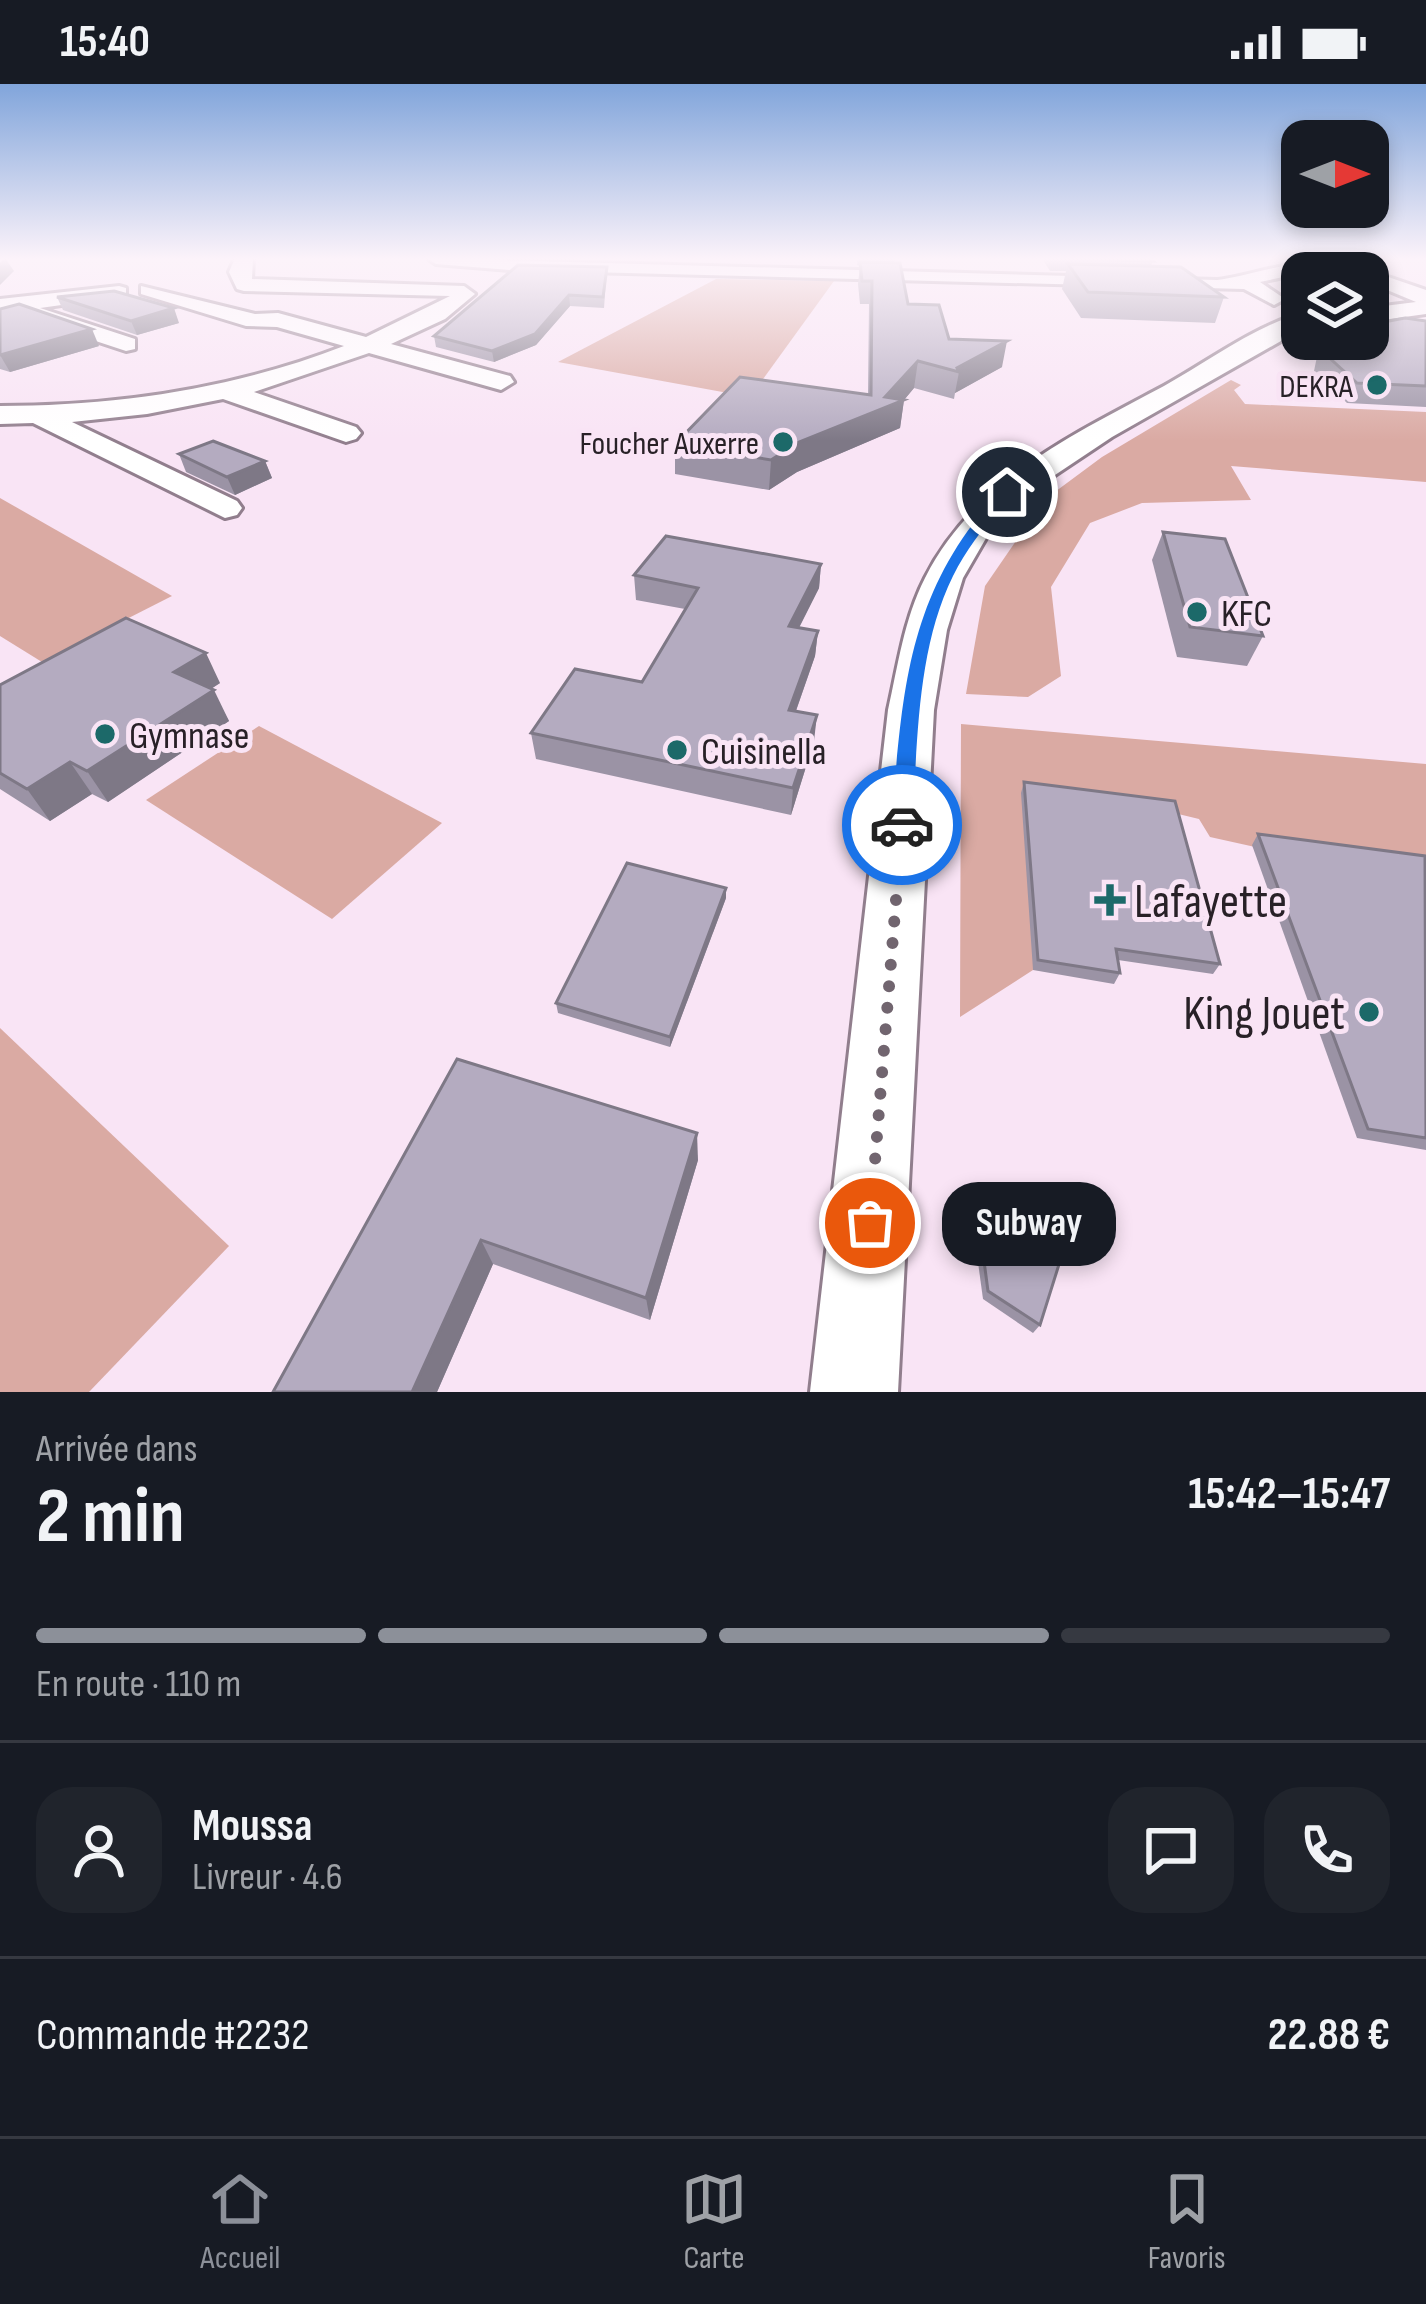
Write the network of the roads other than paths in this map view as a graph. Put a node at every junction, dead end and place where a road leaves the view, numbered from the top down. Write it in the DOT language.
graph roads {
  1 [pos="49,319"];
  2 [pos="247,319"];
  3 [pos="422,319"];
  4 [pos="1242,319"];
  5 [pos="126,344"];
  6 [pos="371,344"];
  7 [pos="501,382"];
  8 [pos="223,390"];
  9 [pos="18,412"];
  10 [pos="346,433"];
  11 [pos="225,508"];
  12 [pos="854,1392"];
  1 -- 5 [label="street"];
  2 -- 6 [label="street"];
  3 -- 6 [label="street"];
  4 -- 12 [label="street"];
  6 -- 7 [label="street"];
  6 -- 8 [label="street"];
  8 -- 9 [label="street"];
  8 -- 10 [label="street"];
  9 -- 11 [label="street"];
}
